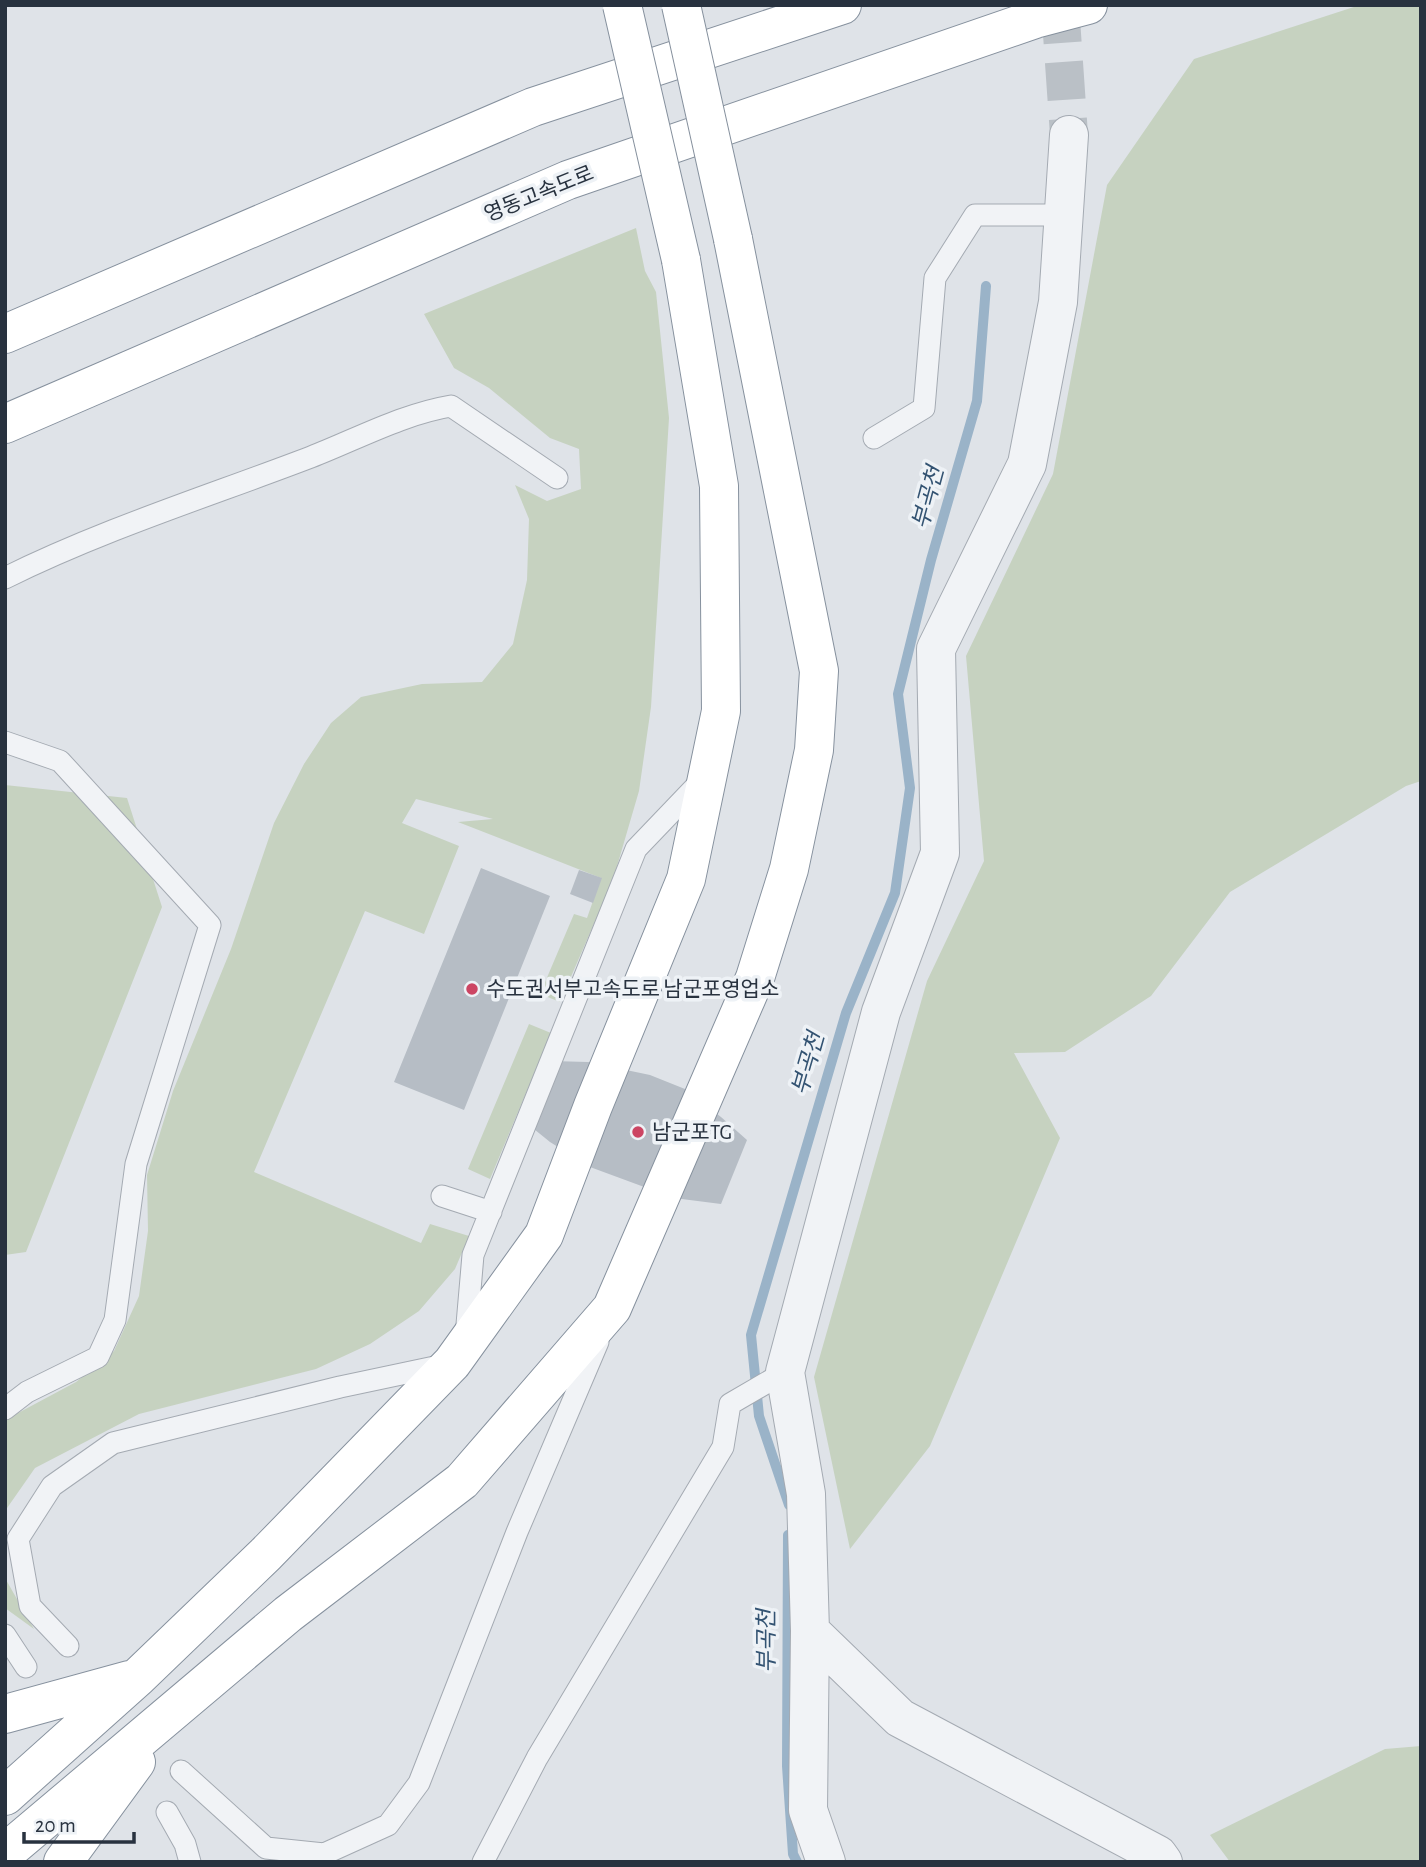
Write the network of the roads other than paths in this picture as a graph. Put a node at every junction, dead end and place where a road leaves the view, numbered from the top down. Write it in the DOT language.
graph roads {
  1 [pos="622,5"];
  2 [pos="681,5"];
  3 [pos="842,5"];
  4 [pos="1088,5"];
  5 [pos="1069,135"];
  6 [pos="1063,215"];
  7 [pos="5,334"];
  8 [pos="5,424"];
  9 [pos="874,438"];
  10 [pos="557,478"];
  11 [pos="5,578"];
  12 [pos="5,742"];
  13 [pos="708,774"];
  14 [pos="442,1196"];
  15 [pos="491,1212"];
  16 [pos="612,1308"];
  17 [pos="459,1354"];
  18 [pos="785,1372"];
  19 [pos="5,1409"];
  20 [pos="810,1631"];
  21 [pos="5,1635"];
  22 [pos="68,1646"];
  23 [pos="26,1667"];
  24 [pos="138,1677"];
  25 [pos="173,1712"];
  26 [pos="5,1714"];
  27 [pos="181,1771"];
  28 [pos="5,1796"];
  29 [pos="167,1812"];
  30 [pos="5,1853"];
  31 [pos="63,1862"];
  32 [pos="190,1862"];
  33 [pos="483,1862"];
  34 [pos="826,1862"];
  35 [pos="1163,1862"];
  1 -- 13 [label="highway, bridge"];
  2 -- 16 [label="highway, bridge"];
  3 -- 7 [label="highway"];
  4 -- 8 [label="highway, 영동고속도로"];
  5 -- 6 [label="street"];
  6 -- 9 [label="lane"];
  6 -- 18 [label="street"];
  10 -- 11 [label="lane"];
  12 -- 19 [label="lane"];
  13 -- 15 [label="lane"];
  13 -- 17 [label="highway"];
  14 -- 15 [label="lane"];
  15 -- 17 [label="lane"];
  16 -- 25 [label="highway"];
  16 -- 27 [label="lane"];
  17 -- 22 [label="lane"];
  17 -- 24 [label="highway"];
  18 -- 20 [label="street"];
  18 -- 33 [label="lane"];
  20 -- 34 [label="street"];
  20 -- 35 [label="street"];
  21 -- 23 [label="lane"];
  24 -- 26 [label="highway"];
  24 -- 28 [label="highway"];
  25 -- 30 [label="highway"];
  25 -- 31 [label="highway"];
  29 -- 32 [label="lane"];
}
